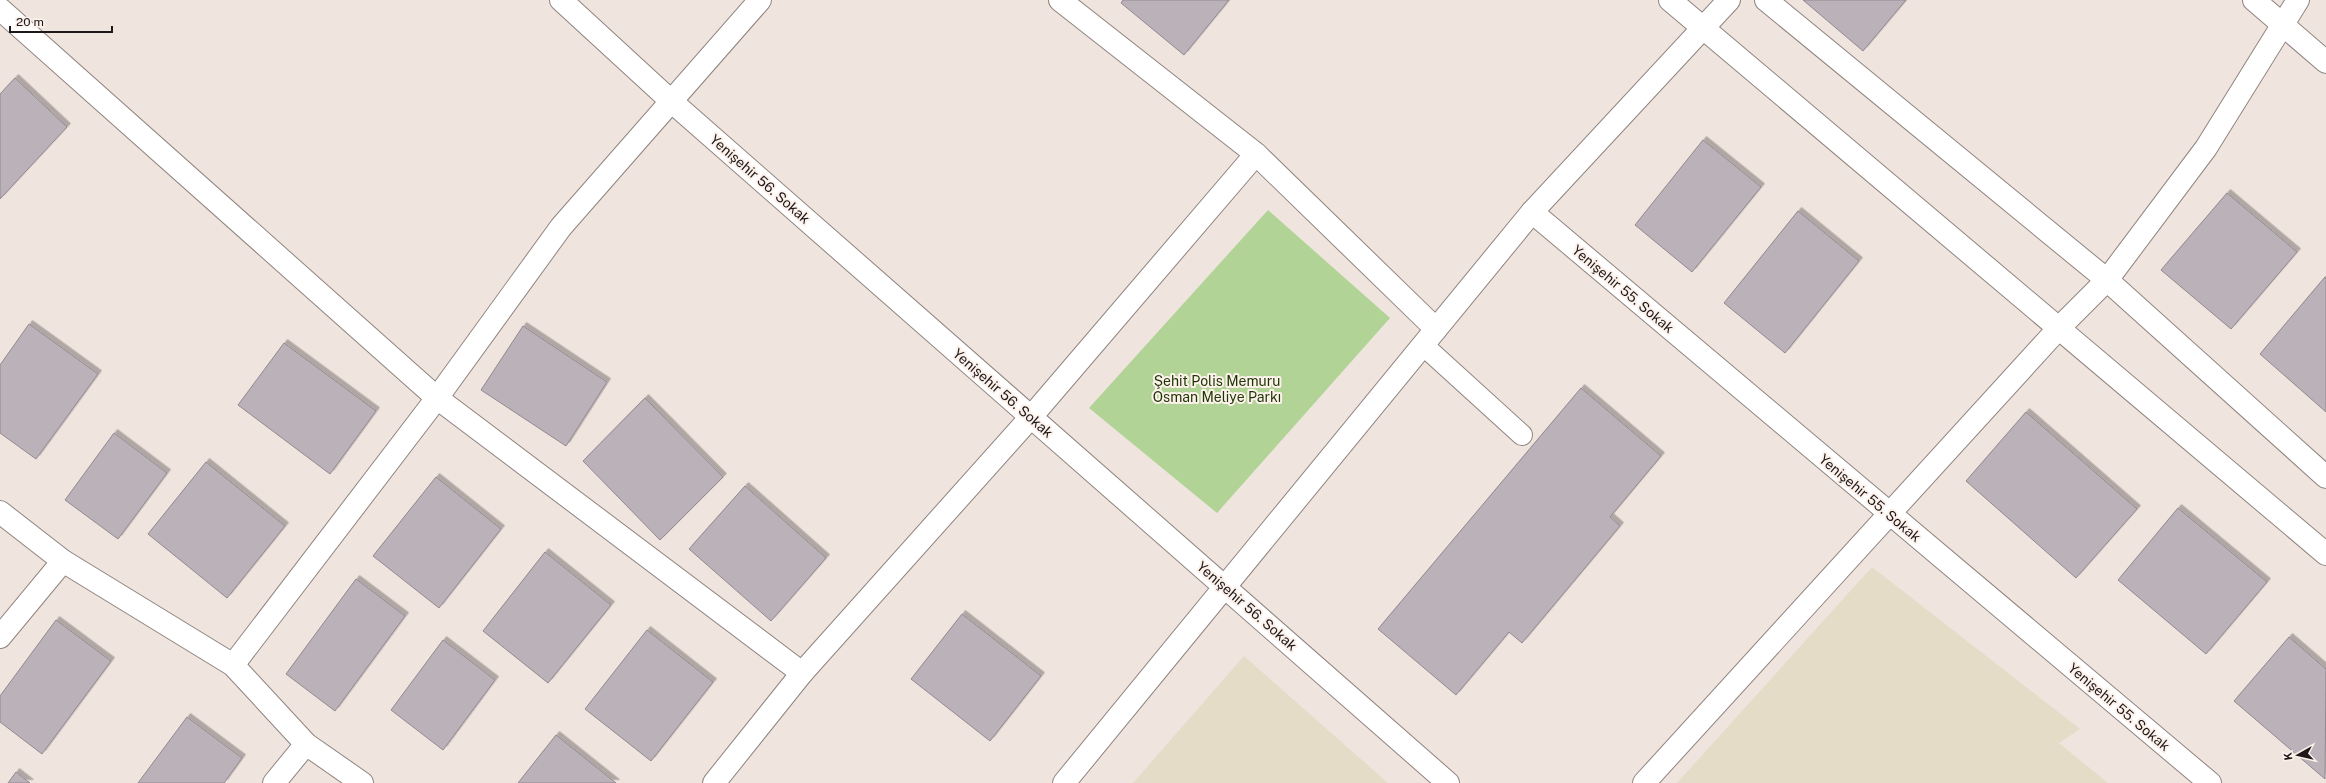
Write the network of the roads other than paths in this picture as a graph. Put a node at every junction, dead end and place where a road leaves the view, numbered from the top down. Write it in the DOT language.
graph roads {
  1 [pos="4,0"];
  2 [pos="561,0"];
  3 [pos="760,0"];
  4 [pos="1060,0"];
  5 [pos="1670,0"];
  6 [pos="1729,0"];
  7 [pos="1766,0"];
  8 [pos="2254,0"];
  9 [pos="2298,0"];
  10 [pos="0,4"];
  11 [pos="0,9"];
  12 [pos="2284,25"];
  13 [pos="1704,27"];
  14 [pos="2326,62"];
  15 [pos="671,101"];
  16 [pos="1256,154"];
  17 [pos="1532,212"];
  18 [pos="2107,280"];
  19 [pos="2058,329"];
  20 [pos="1429,337"];
  21 [pos="437,398"];
  22 [pos="1031,417"];
  23 [pos="1522,435"];
  24 [pos="2326,477"];
  25 [pos="0,512"];
  26 [pos="1890,515"];
  27 [pos="2326,554"];
  28 [pos="62,561"];
  29 [pos="1225,587"];
  30 [pos="0,637"];
  31 [pos="233,665"];
  32 [pos="802,674"];
  33 [pos="306,744"];
  34 [pos="274,783"];
  35 [pos="362,783"];
  36 [pos="714,783"];
  37 [pos="1064,783"];
  38 [pos="1448,783"];
  39 [pos="1644,783"];
  40 [pos="2210,783"];
  1 -- 10 [label="street"];
  2 -- 15 [label="street, Yenişehir 56. Sokak"];
  3 -- 15 [label="street"];
  4 -- 16 [label="street"];
  5 -- 13 [label="street"];
  6 -- 13 [label="street"];
  7 -- 18 [label="street"];
  8 -- 12 [label="street"];
  9 -- 12 [label="street"];
  11 -- 21 [label="street"];
  12 -- 14 [label="street"];
  12 -- 18 [label="street"];
  13 -- 17 [label="street"];
  13 -- 19 [label="street"];
  15 -- 21 [label="street"];
  15 -- 22 [label="street, Yenişehir 56. Sokak"];
  16 -- 20 [label="street"];
  16 -- 22 [label="street"];
  17 -- 20 [label="street"];
  17 -- 26 [label="street, Yenişehir 55. Sokak"];
  18 -- 19 [label="street"];
  18 -- 24 [label="street"];
  19 -- 26 [label="street"];
  19 -- 27 [label="street"];
  20 -- 23 [label="lane"];
  20 -- 29 [label="street"];
  21 -- 31 [label="street"];
  21 -- 32 [label="street"];
  22 -- 29 [label="street, Yenişehir 56. Sokak"];
  22 -- 32 [label="street"];
  25 -- 28 [label="street"];
  26 -- 39 [label="street"];
  26 -- 40 [label="street, Yenişehir 55. Sokak"];
  28 -- 30 [label="street"];
  28 -- 31 [label="street"];
  29 -- 37 [label="street"];
  29 -- 38 [label="street, Yenişehir 56. Sokak"];
  31 -- 33 [label="street"];
  32 -- 36 [label="street"];
  33 -- 34 [label="street"];
  33 -- 35 [label="street"];
}
